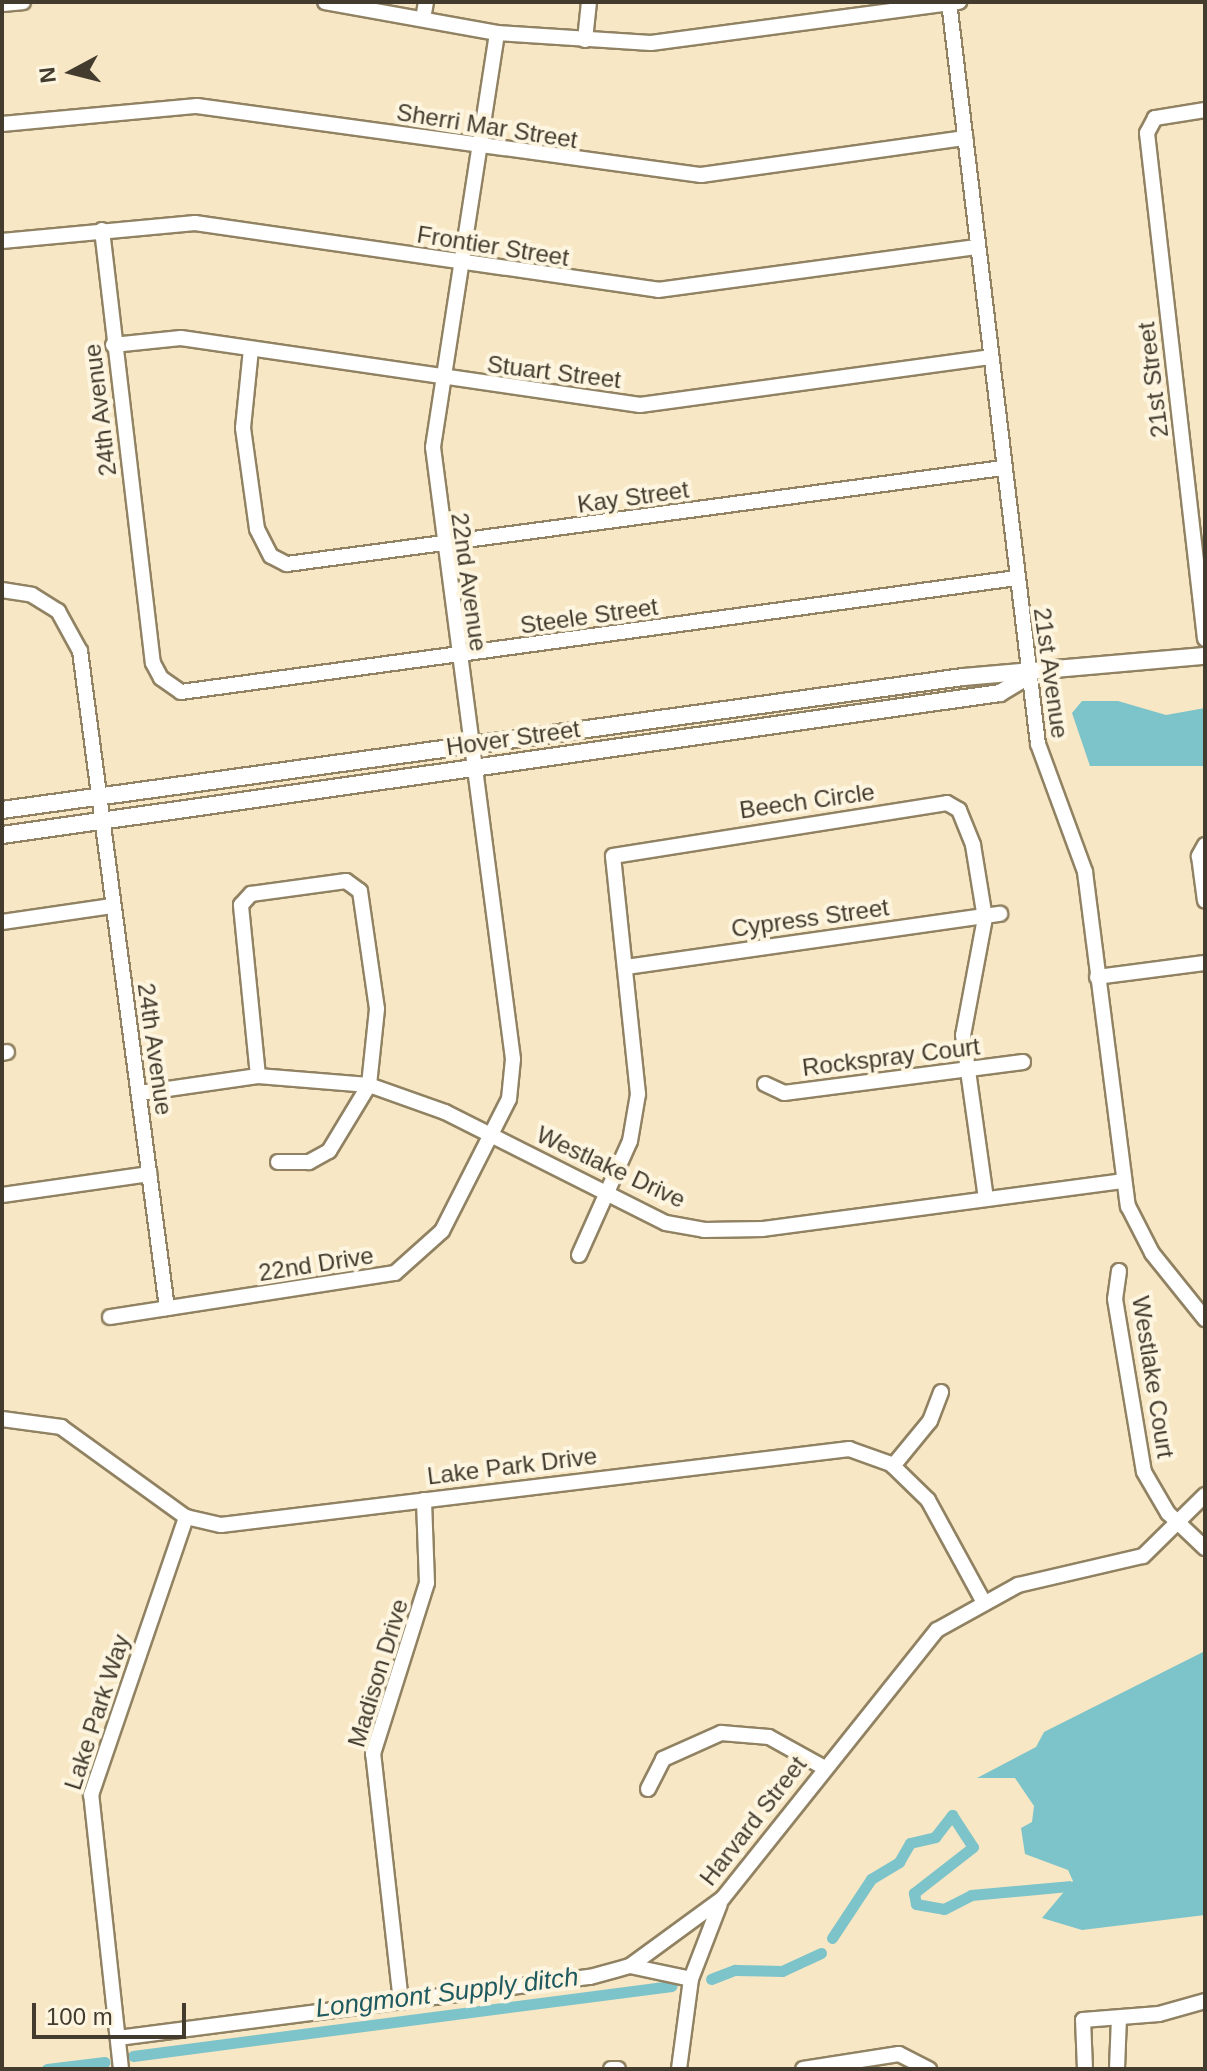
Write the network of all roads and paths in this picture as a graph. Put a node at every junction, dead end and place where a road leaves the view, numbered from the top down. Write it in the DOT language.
graph roads {
  1 [pos="23,2"];
  2 [pos="325,2"];
  3 [pos="426,2"];
  4 [pos="589,2"];
  5 [pos="953,2"];
  6 [pos="2,4"];
  7 [pos="423,19"];
  8 [pos="497,33"];
  9 [pos="585,40"];
  10 [pos="1205,110"];
  11 [pos="2,124"];
  12 [pos="965,138"];
  13 [pos="480,147"];
  14 [pos="102,230"];
  15 [pos="2,241"];
  16 [pos="978,247"];
  17 [pos="462,264"];
  18 [pos="113,345"];
  19 [pos="251,349"];
  20 [pos="990,357"];
  21 [pos="443,380"];
  22 [pos="1003,468"];
  23 [pos="442,546"];
  24 [pos="1016,578"];
  25 [pos="2,590"];
  26 [pos="1205,639"];
  27 [pos="457,656"];
  28 [pos="1205,656"];
  29 [pos="1027,677"];
  30 [pos="163,686"];
  31 [pos="469,745"];
  32 [pos="471,768"];
  33 [pos="98,797"];
  34 [pos="2,810"];
  35 [pos="100,821"];
  36 [pos="2,835"];
  37 [pos="1205,845"];
  38 [pos="1205,901"];
  39 [pos="112,906"];
  40 [pos="1000,914"];
  41 [pos="985,918"];
  42 [pos="2,922"];
  43 [pos="1205,963"];
  44 [pos="626,967"];
  45 [pos="1097,977"];
  46 [pos="1023,1062"];
  47 [pos="967,1069"];
  48 [pos="258,1076"];
  49 [pos="765,1084"];
  50 [pos="369,1085"];
  51 [pos="140,1093"];
  52 [pos="493,1134"];
  53 [pos="278,1162"];
  54 [pos="150,1174"];
  55 [pos="1123,1181"];
  56 [pos="2,1195"];
  57 [pos="609,1196"];
  58 [pos="986,1198"];
  59 [pos="579,1255"];
  60 [pos="1119,1271"];
  61 [pos="167,1308"];
  62 [pos="110,1317"];
  63 [pos="1205,1319"];
  64 [pos="941,1392"];
  65 [pos="2,1419"];
  66 [pos="893,1466"];
  67 [pos="1205,1495"];
  68 [pos="424,1500"];
  69 [pos="186,1517"];
  70 [pos="1181,1526"];
  71 [pos="1205,1548"];
  72 [pos="982,1599"];
  73 [pos="823,1767"];
  74 [pos="648,1789"];
  75 [pos="723,1898"];
  76 [pos="630,1966"];
  77 [pos="691,1979"];
  78 [pos="1205,2001"];
  79 [pos="401,2002"];
  80 [pos="1119,2018"];
  81 [pos="118,2038"];
  82 [pos="121,2069"];
  83 [pos="611,2069"];
  84 [pos="618,2069"];
  85 [pos="679,2069"];
  86 [pos="803,2069"];
  87 [pos="929,2069"];
  88 [pos="1085,2069"];
  89 [pos="1117,2069"];
  1 -- 6 [label="street"];
  2 -- 7 [label="street"];
  3 -- 7 [label="street"];
  4 -- 9 [label="street"];
  5 -- 9 [label="street"];
  5 -- 12 [label="street, 21st Avenue"];
  7 -- 8 [label="street"];
  8 -- 9 [label="street"];
  8 -- 13 [label="street, 22nd Avenue"];
  10 -- 26 [label="street, 21st Street"];
  11 -- 13 [label="street, Sherri Mar Street"];
  12 -- 13 [label="street, Sherri Mar Street"];
  12 -- 16 [label="street, 21st Avenue"];
  13 -- 17 [label="street, 22nd Avenue"];
  14 -- 15 [label="street, Frontier Street"];
  14 -- 17 [label="street, Frontier Street"];
  14 -- 18 [label="street, 24th Avenue"];
  16 -- 17 [label="street, Frontier Street"];
  16 -- 20 [label="street, 21st Avenue"];
  17 -- 21 [label="street, 22nd Avenue"];
  18 -- 19 [label="street, Stuart Street"];
  18 -- 30 [label="street, 24th Avenue"];
  19 -- 21 [label="street, Stuart Street"];
  19 -- 23 [label="street, Kay Street"];
  20 -- 21 [label="street, Stuart Street"];
  20 -- 22 [label="street, 21st Avenue"];
  21 -- 23 [label="street, 22nd Avenue"];
  22 -- 23 [label="street, Kay Street"];
  22 -- 24 [label="street, 21st Avenue"];
  23 -- 27 [label="street, 22nd Avenue"];
  24 -- 27 [label="street, Steele Street"];
  24 -- 29 [label="street, 21st Avenue"];
  25 -- 33 [label="street, 24th Avenue"];
  27 -- 30 [label="street, Steele Street"];
  27 -- 31 [label="street, 22nd Avenue"];
  28 -- 29 [label="main road, Hover Street"];
  29 -- 31 [label="main road, Hover Street"];
  29 -- 32 [label="main road, Hover Street"];
  29 -- 45 [label="street, 21st Avenue"];
  31 -- 32 [label="street, 22nd Avenue"];
  31 -- 33 [label="main road, Hover Street"];
  32 -- 35 [label="main road, Hover Street"];
  32 -- 52 [label="street, 22nd Avenue"];
  33 -- 34 [label="main road, Hover Street"];
  33 -- 35 [label="street, 24th Avenue"];
  35 -- 36 [label="main road, Hover Street"];
  35 -- 39 [label="street, 24th Avenue"];
  37 -- 38 [label="street"];
  39 -- 42 [label="street"];
  39 -- 51 [label="street, 24th Avenue"];
  40 -- 41 [label="street, Cypress Street"];
  41 -- 44 [label="street, Cypress Street"];
  41 -- 44 [label="street, Beech Circle"];
  41 -- 47 [label="street, Beech Circle"];
  43 -- 45 [label="street"];
  44 -- 57 [label="street, Beech Circle"];
  45 -- 55 [label="street, 21st Avenue"];
  46 -- 47 [label="street, Rockspray Court"];
  47 -- 49 [label="street, Rockspray Court"];
  47 -- 58 [label="street, Beech Circle"];
  48 -- 50 [label="street, Westlake Drive"];
  48 -- 50 [label="street"];
  48 -- 51 [label="street, Westlake Drive"];
  50 -- 52 [label="street, Westlake Drive"];
  50 -- 53 [label="street"];
  51 -- 54 [label="street, 24th Avenue"];
  52 -- 57 [label="street, Westlake Drive"];
  52 -- 61 [label="street, 22nd Drive"];
  54 -- 56 [label="street"];
  54 -- 61 [label="street, 24th Avenue"];
  55 -- 58 [label="street, Westlake Drive"];
  55 -- 63 [label="street, 21st Avenue"];
  57 -- 58 [label="street, Westlake Drive"];
  57 -- 59 [label="street, Beech Circle"];
  60 -- 70 [label="street, Westlake Court"];
  61 -- 62 [label="street, 22nd Drive"];
  64 -- 66 [label="street"];
  65 -- 69 [label="street"];
  66 -- 68 [label="street, Lake Park Drive"];
  66 -- 72 [label="street, Lake Park Drive"];
  67 -- 70 [label="street"];
  68 -- 69 [label="street, Lake Park Drive"];
  68 -- 79 [label="street, Madison Drive"];
  69 -- 81 [label="street, Lake Park Way"];
  70 -- 71 [label="street"];
  70 -- 72 [label="street, Harvard Street"];
  72 -- 73 [label="street, Harvard Street"];
  73 -- 74 [label="street"];
  73 -- 75 [label="street, Harvard Street"];
  75 -- 76 [label="street, Harvard Street"];
  75 -- 77 [label="street"];
  76 -- 77 [label="street"];
  76 -- 79 [label="street, Harvard Street"];
  77 -- 85 [label="street"];
  78 -- 80 [label="street"];
  79 -- 81 [label="street, Harvard Street"];
  80 -- 88 [label="street"];
  80 -- 89 [label="street"];
  81 -- 82 [label="street, Lake Park Way"];
  83 -- 84 [label="street"];
  86 -- 87 [label="street"];
}
